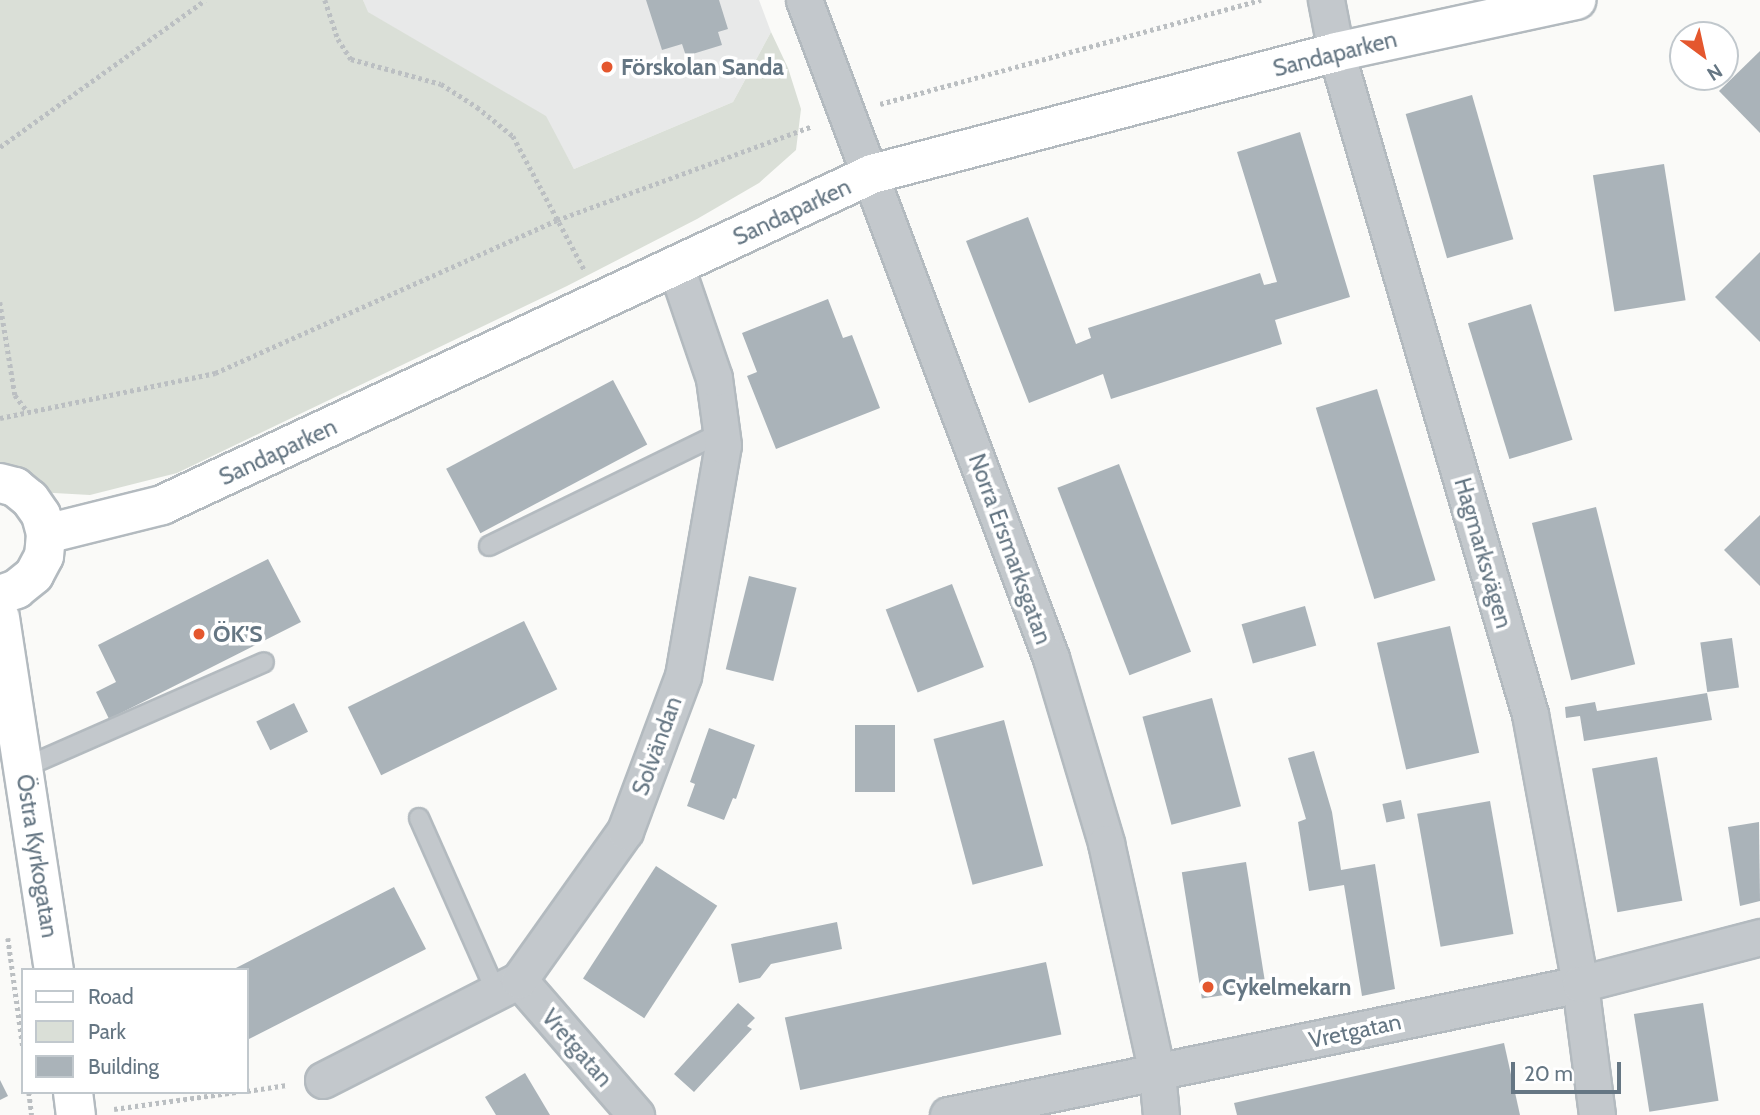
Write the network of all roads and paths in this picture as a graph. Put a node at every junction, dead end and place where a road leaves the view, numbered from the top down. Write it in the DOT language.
graph roads {
  1 [pos="205,0"];
  2 [pos="325,0"];
  3 [pos="804,0"];
  4 [pos="1261,0"];
  5 [pos="1326,0"];
  6 [pos="1576,0"];
  7 [pos="1336,52"];
  8 [pos="847,113"];
  9 [pos="0,146"];
  10 [pos="872,174"];
  11 [pos="556,220"];
  12 [pos="676,267"];
  13 [pos="0,302"];
  14 [pos="603,302"];
  15 [pos="27,411"];
  16 [pos="0,418"];
  17 [pos="721,433"];
  18 [pos="0,483"];
  19 [pos="46,534"];
  20 [pos="489,546"];
  21 [pos="0,596"];
  22 [pos="0,618"];
  23 [pos="264,662"];
  24 [pos="14,752"];
  25 [pos="419,818"];
  26 [pos="7,931"];
  27 [pos="1760,937"];
  28 [pos="54,968"];
  29 [pos="1580,984"];
  30 [pos="507,986"];
  31 [pos="21,1033"];
  32 [pos="1157,1073"];
  33 [pos="323,1080"];
  34 [pos="29,1094"];
  35 [pos="73,1094"];
  36 [pos="222,1094"];
  37 [pos="32,1115"];
  38 [pos="76,1115"];
  39 [pos="636,1115"];
  40 [pos="948,1115"];
  41 [pos="1161,1115"];
  42 [pos="1597,1115"];
  1 -- 9 [label="path"];
  2 -- 11 [label="path"];
  3 -- 8 [label="street, Norra Ersmarksgatan"];
  4 -- 8 [label="path"];
  5 -- 7 [label="street, Hagmarksvägen"];
  6 -- 7 [label="street, Sandaparken"];
  7 -- 10 [label="street, Sandaparken"];
  7 -- 29 [label="street, Hagmarksvägen"];
  8 -- 10 [label="street, Norra Ersmarksgatan"];
  8 -- 11 [label="path"];
  10 -- 12 [label="street, Sandaparken"];
  10 -- 32 [label="street, Norra Ersmarksgatan"];
  11 -- 14 [label="path"];
  11 -- 15 [label="path"];
  12 -- 14 [label="street, Sandaparken"];
  12 -- 17 [label="street, Solvändan"];
  13 -- 15 [label="path"];
  14 -- 19 [label="street, Sandaparken"];
  15 -- 16 [label="path"];
  17 -- 20 [label="lane"];
  17 -- 30 [label="street, Solvändan"];
  18 -- 19 [label="street"];
  19 -- 21 [label="street"];
  22 -- 24 [label="street, Östra Kyrkogatan"];
  23 -- 24 [label="lane"];
  24 -- 28 [label="street, Östra Kyrkogatan"];
  25 -- 30 [label="lane"];
  26 -- 31 [label="path"];
  27 -- 29 [label="street, Vretgatan"];
  29 -- 32 [label="street, Vretgatan"];
  29 -- 42 [label="street, Hagmarksvägen"];
  30 -- 33 [label="street, Solvändan"];
  30 -- 39 [label="street, Vretgatan"];
  32 -- 40 [label="street, Vretgatan"];
  32 -- 41 [label="street, Norra Ersmarksgatan"];
  34 -- 37 [label="path"];
  35 -- 38 [label="street"];
  36 -- 38 [label="path"];
}
